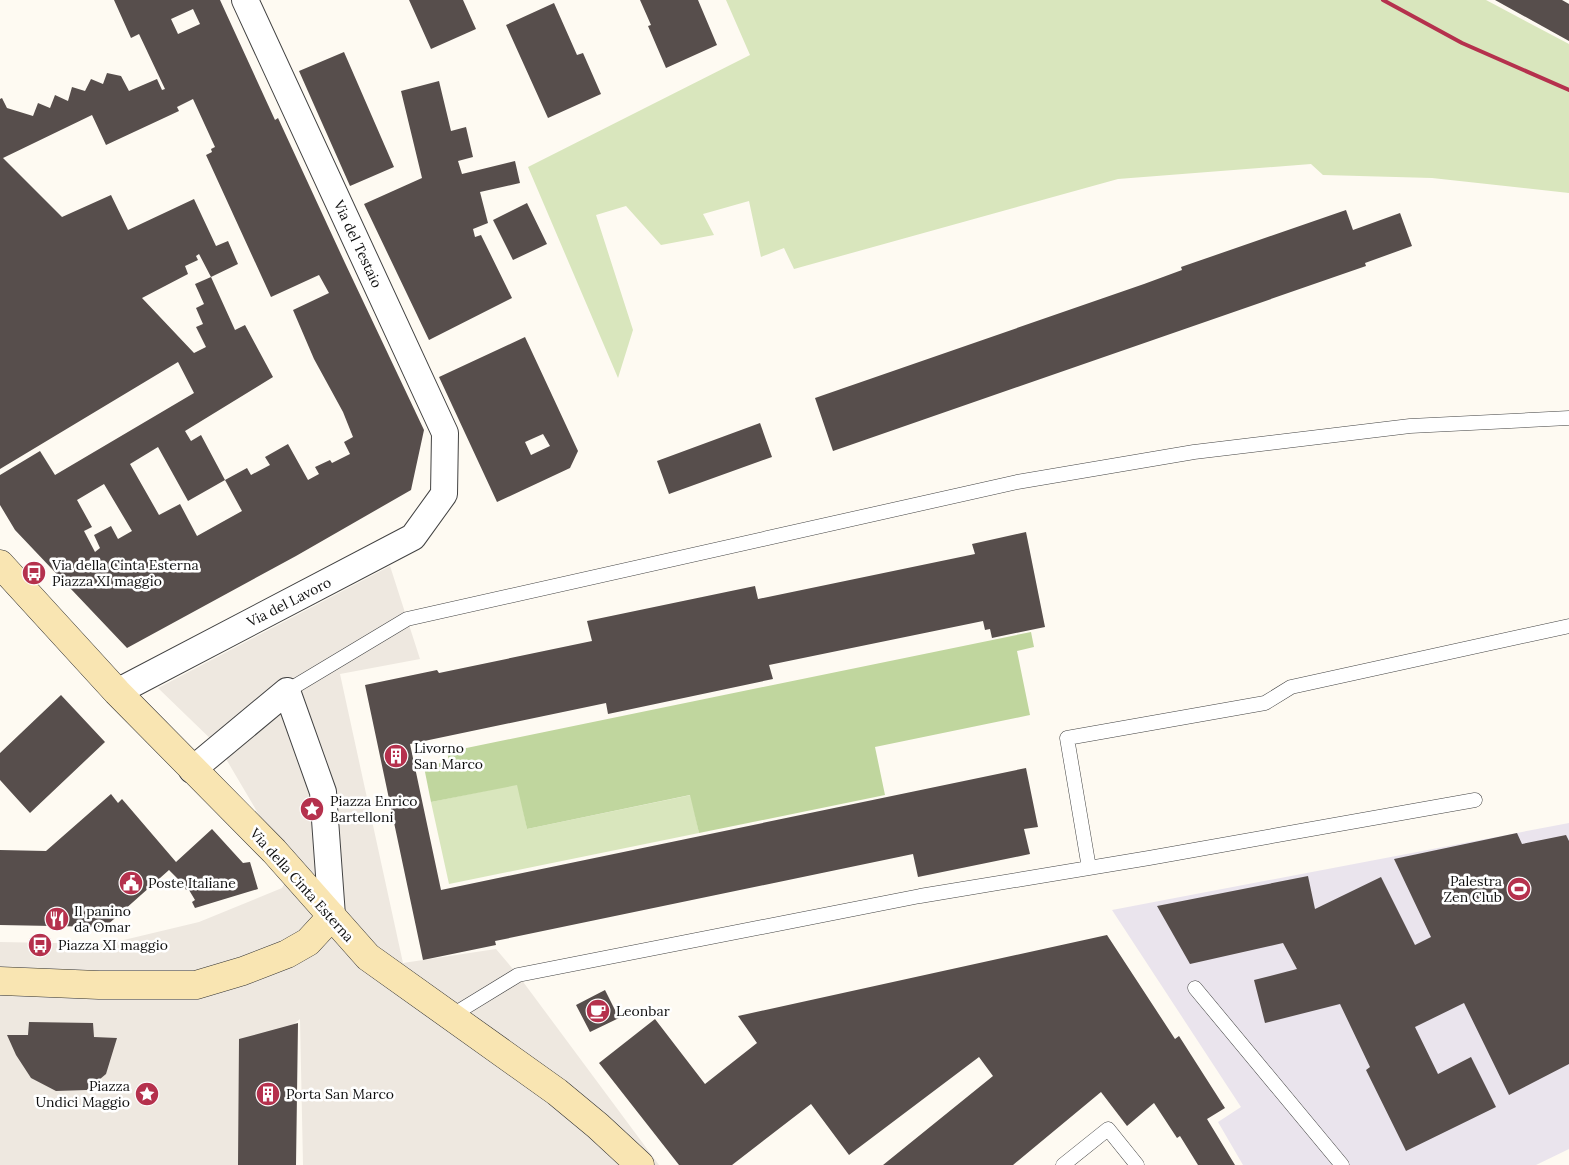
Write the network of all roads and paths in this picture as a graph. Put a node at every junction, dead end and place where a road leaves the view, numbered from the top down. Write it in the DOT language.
graph roads {
  1 [pos="245,0"];
  2 [pos="1569,418"];
  3 [pos="444,494"];
  4 [pos="0,564"];
  5 [pos="1569,626"];
  6 [pos="287,691"];
  7 [pos="117,692"];
  8 [pos="192,770"];
  9 [pos="1475,800"];
  10 [pos="1089,868"];
  11 [pos="332,916"];
  12 [pos="0,980"];
  13 [pos="1195,988"];
  14 [pos="451,1016"];
  15 [pos="640,1165"];
  16 [pos="1063,1165"];
  17 [pos="1137,1165"];
  18 [pos="1342,1165"];
  1 -- 3 [label="street, Via del Testaio"];
  2 -- 6 [label="lane"];
  3 -- 7 [label="street, Via del Lavoro"];
  4 -- 7 [label="street, Via della Cinta Esterna"];
  5 -- 10 [label="lane"];
  6 -- 8 [label="street"];
  6 -- 11 [label="street"];
  7 -- 8 [label="street, Via della Cinta Esterna"];
  8 -- 11 [label="street, Via della Cinta Esterna"];
  9 -- 10 [label="lane"];
  10 -- 14 [label="lane"];
  11 -- 12 [label="street"];
  11 -- 14 [label="street, Via della Cinta Esterna"];
  13 -- 18 [label="lane"];
  14 -- 15 [label="street, Via della Cinta Esterna"];
  16 -- 17 [label="lane"];
}
